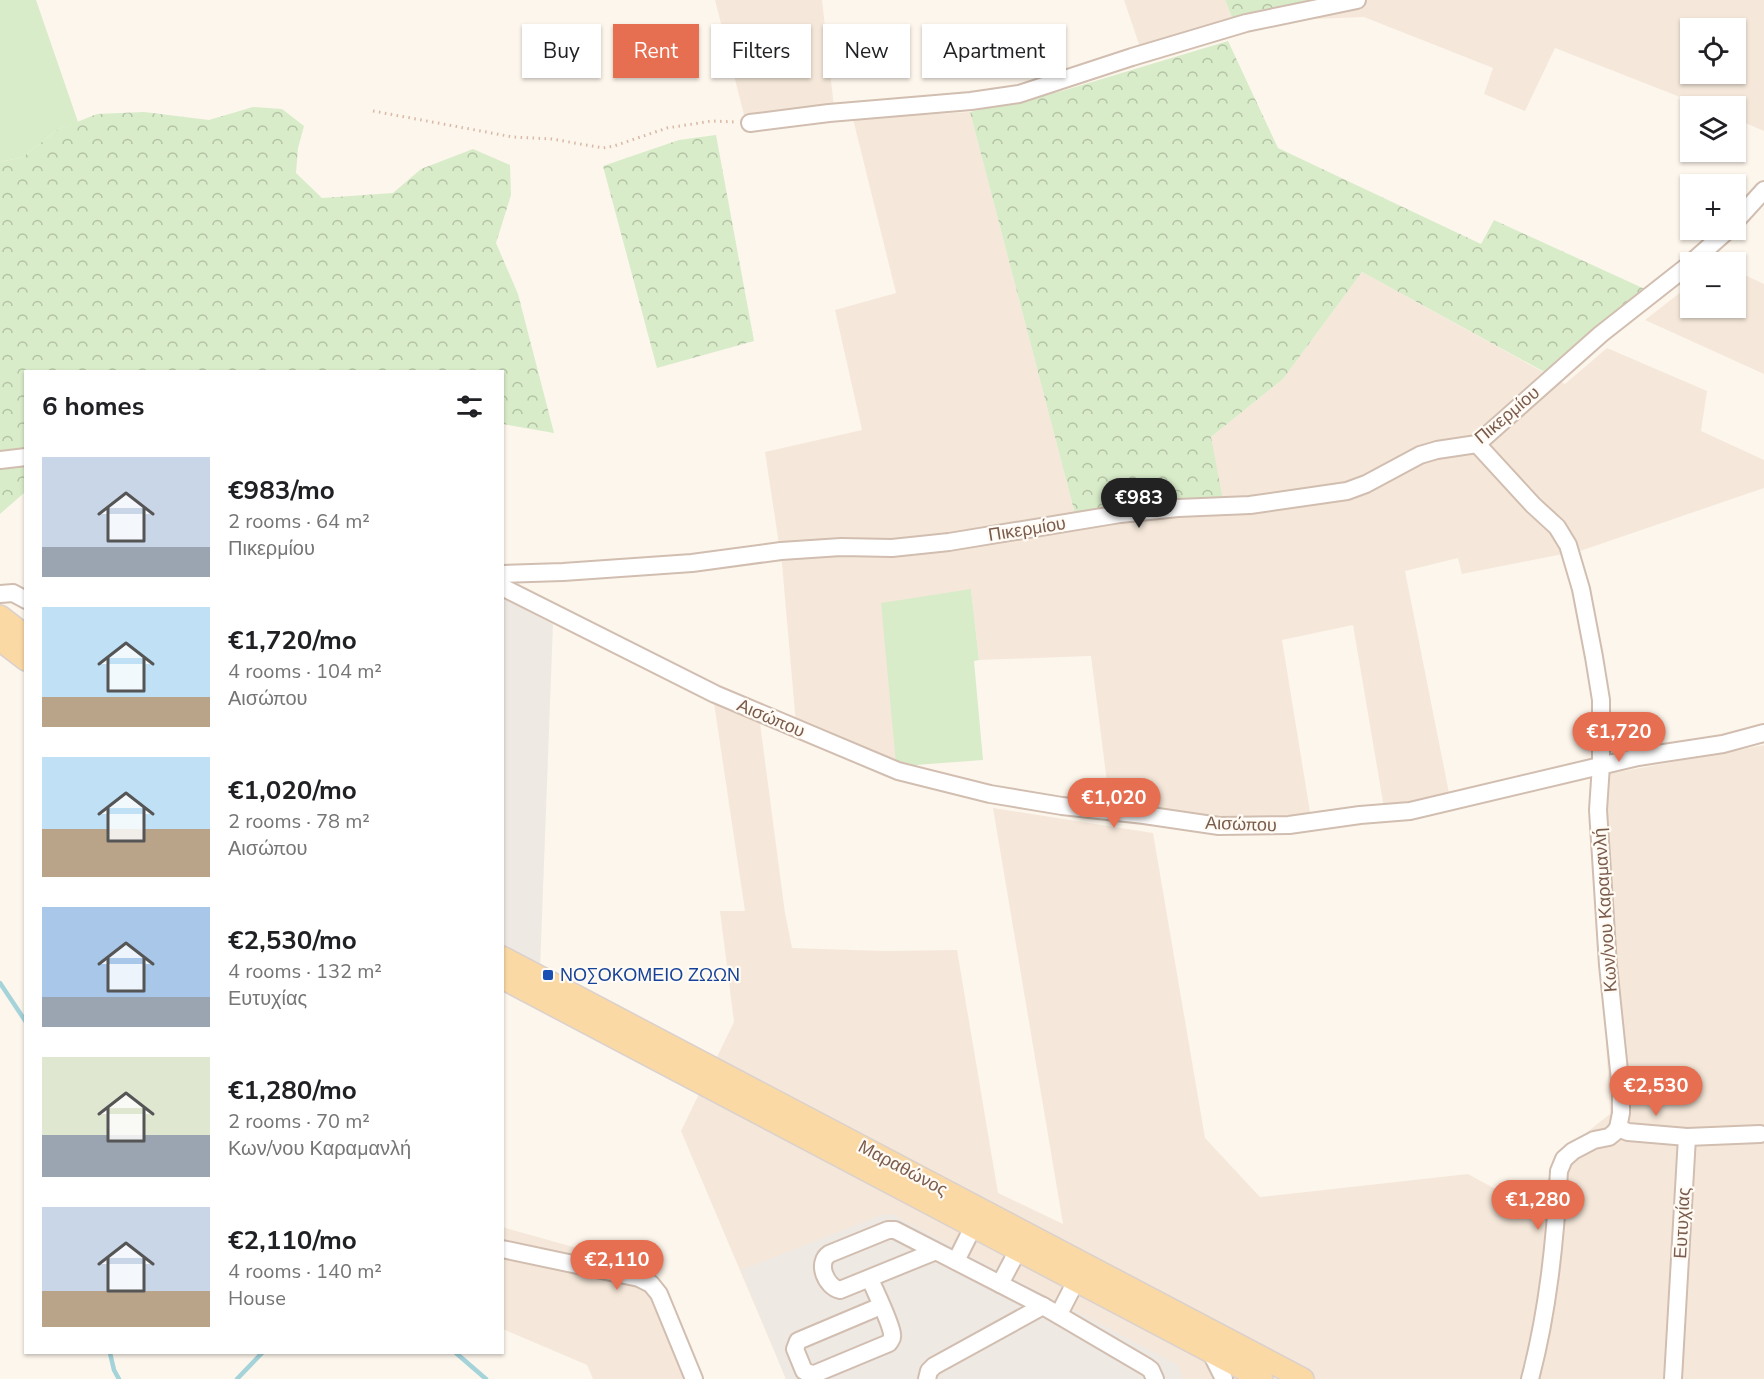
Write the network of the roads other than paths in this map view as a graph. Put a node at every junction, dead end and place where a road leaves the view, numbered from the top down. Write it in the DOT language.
graph roads {
  1 [pos="1357,0"];
  2 [pos="750,123"];
  3 [pos="1764,190"];
  4 [pos="1746,210"];
  5 [pos="1717,240"];
  6 [pos="1703,252"];
  7 [pos="1680,272"];
  8 [pos="1477,444"];
  9 [pos="24,457"];
  10 [pos="0,460"];
  11 [pos="504,574"];
  12 [pos="504,588"];
  13 [pos="0,594"];
  14 [pos="24,599"];
  15 [pos="0,616"];
  16 [pos="24,634"];
  17 [pos="0,640"];
  18 [pos="24,658"];
  19 [pos="1764,733"];
  20 [pos="1601,765"];
  21 [pos="504,958"];
  22 [pos="504,979"];
  23 [pos="1617,1128"];
  24 [pos="1760,1134"];
  25 [pos="1687,1137"];
  26 [pos="973,1227"];
  27 [pos="504,1249"];
  28 [pos="1018,1250"];
  29 [pos="936,1251"];
  30 [pos="956,1261"];
  31 [pos="870,1279"];
  32 [pos="1076,1281"];
  33 [pos="1000,1284"];
  34 [pos="881,1306"];
  35 [pos="1043,1306"];
  36 [pos="1059,1314"];
  37 [pos="1210,1351"];
  38 [pos="694,1379"];
  39 [pos="927,1379"];
  40 [pos="1155,1379"];
  41 [pos="1224,1379"];
  42 [pos="1262,1379"];
  43 [pos="1303,1379"];
  44 [pos="1530,1379"];
  45 [pos="1673,1379"];
  1 -- 2 [label="street"];
  3 -- 4 [label="street"];
  5 -- 6 [label="street, Πικερμίου"];
  7 -- 8 [label="street, Πικερμίου"];
  8 -- 11 [label="street, Πικερμίου"];
  8 -- 20 [label="street, Κων/νου Καραμανλή"];
  9 -- 10 [label="street"];
  12 -- 20 [label="street, Αισώπου"];
  13 -- 14 [label="street"];
  15 -- 16 [label="main road"];
  17 -- 18 [label="main road"];
  19 -- 20 [label="street, Αισώπου"];
  20 -- 23 [label="street, Κων/νου Καραμανλή"];
  21 -- 43 [label="main road, Μαραθώνος"];
  22 -- 26 [label="main road, Μαραθώνος"];
  23 -- 25 [label="street"];
  23 -- 44 [label="street"];
  24 -- 25 [label="street"];
  25 -- 45 [label="street, Ευτυχίας"];
  26 -- 28 [label="main road, Μαραθώνος"];
  26 -- 30 [label="street"];
  27 -- 38 [label="street"];
  28 -- 32 [label="main road, Μαραθώνος"];
  28 -- 33 [label="street"];
  29 -- 30 [label="street"];
  29 -- 31 [label="street"];
  29 -- 31 [label="street"];
  30 -- 33 [label="street"];
  31 -- 34 [label="street"];
  32 -- 36 [label="street"];
  32 -- 37 [label="main road, Μαραθώνος"];
  33 -- 35 [label="street"];
  34 -- 34 [label="street"];
  35 -- 36 [label="street"];
  35 -- 39 [label="street"];
  36 -- 40 [label="street"];
  37 -- 41 [label="street"];
  37 -- 42 [label="main road, Μαραθώνος"];
}
